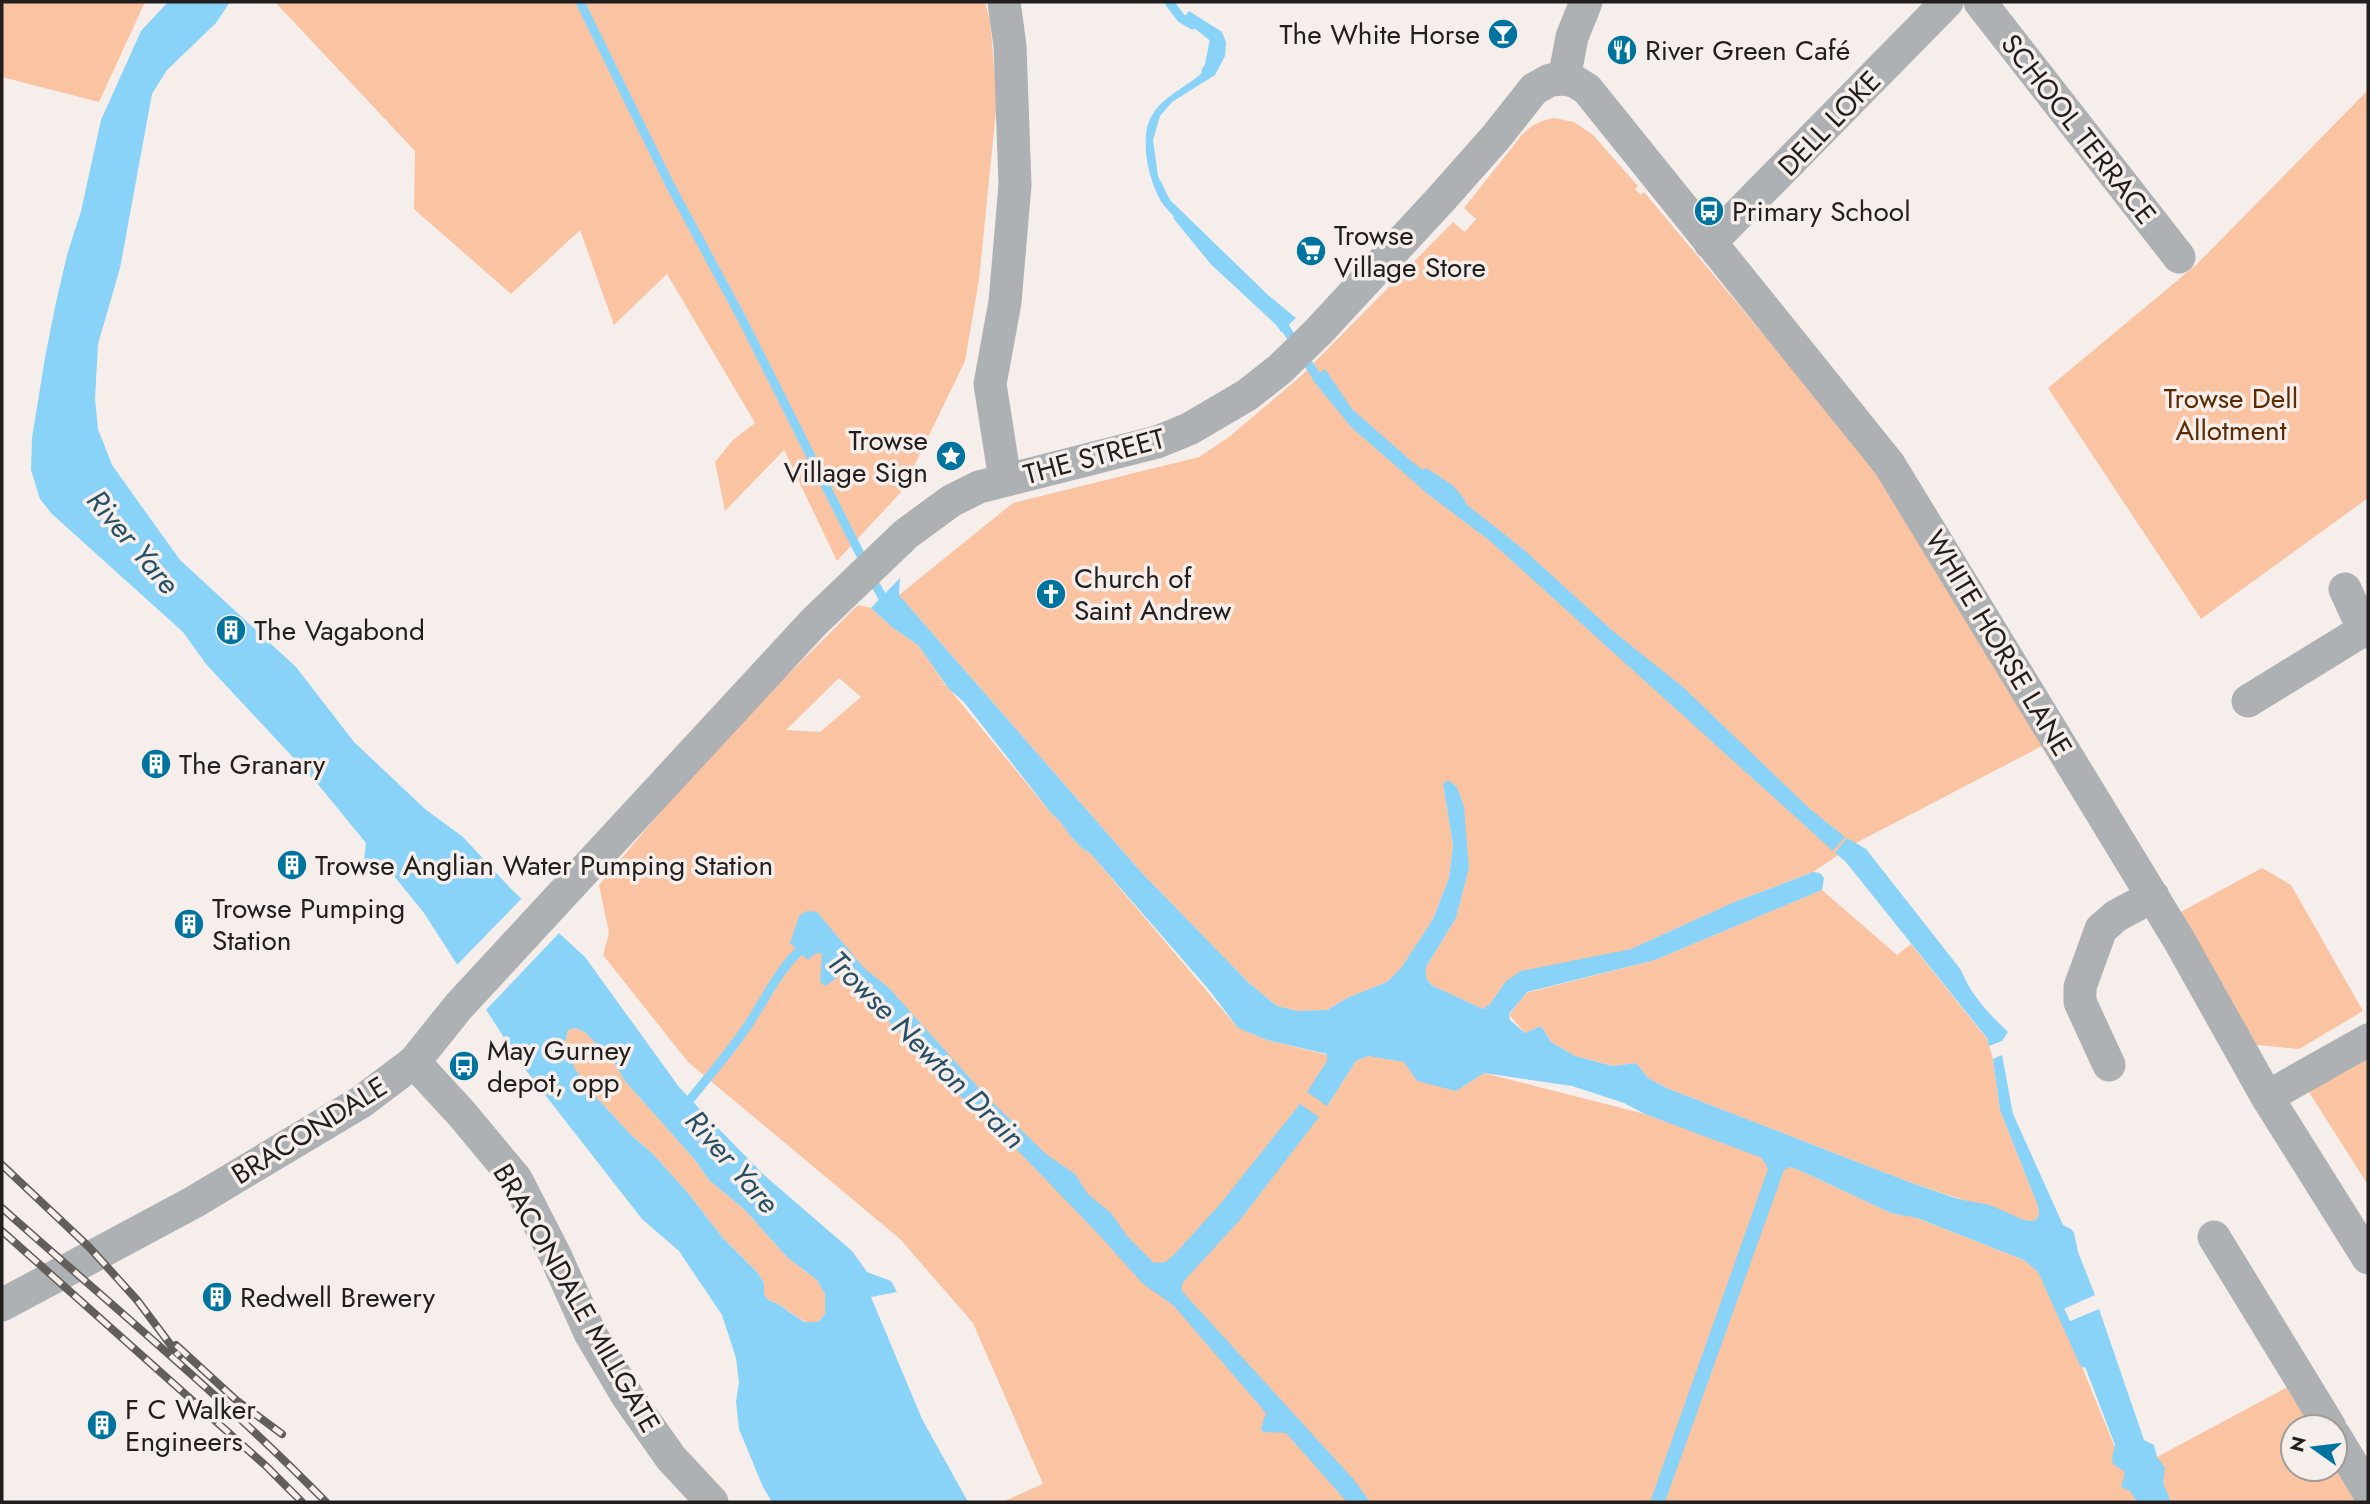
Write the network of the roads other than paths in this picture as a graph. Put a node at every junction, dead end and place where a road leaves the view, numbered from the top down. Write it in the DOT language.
graph roads {
  1 [pos="1004,2"];
  2 [pos="1586,2"];
  3 [pos="1947,2"];
  4 [pos="1980,2"];
  5 [pos="1564,79"];
  6 [pos="1710,243"];
  7 [pos="2179,257"];
  8 [pos="1005,480"];
  9 [pos="2345,589"];
  10 [pos="2367,630"];
  11 [pos="2248,701"];
  12 [pos="566,891"];
  13 [pos="2153,896"];
  14 [pos="2368,1040"];
  15 [pos="414,1062"];
  16 [pos="2109,1065"];
  17 [pos="2267,1097"];
  18 [pos="2214,1237"];
  19 [pos="2368,1258"];
  20 [pos="2,1305"];
  21 [pos="2321,1413"];
  22 [pos="2349,1459"];
  23 [pos="2368,1490"];
  24 [pos="712,1502"];
  1 -- 8 [label="street"];
  2 -- 5 [label="street"];
  3 -- 6 [label="street, DELL LOKE"];
  4 -- 7 [label="street, SCHOOL TERRACE"];
  5 -- 6 [label="street, WHITE HORSE LANE"];
  5 -- 8 [label="street, THE STREET"];
  6 -- 13 [label="street, WHITE HORSE LANE"];
  8 -- 12 [label="street, THE STREET"];
  9 -- 10 [label="street"];
  10 -- 11 [label="street"];
  12 -- 15 [label="street, BRACONDALE"];
  13 -- 16 [label="street"];
  13 -- 17 [label="street, WHITE HORSE LANE"];
  14 -- 17 [label="street"];
  15 -- 20 [label="street, BRACONDALE"];
  15 -- 24 [label="street, BRACONDALE MILLGATE"];
  17 -- 19 [label="street, WHITE HORSE LANE"];
  18 -- 21 [label="street"];
  22 -- 23 [label="street"];
}
